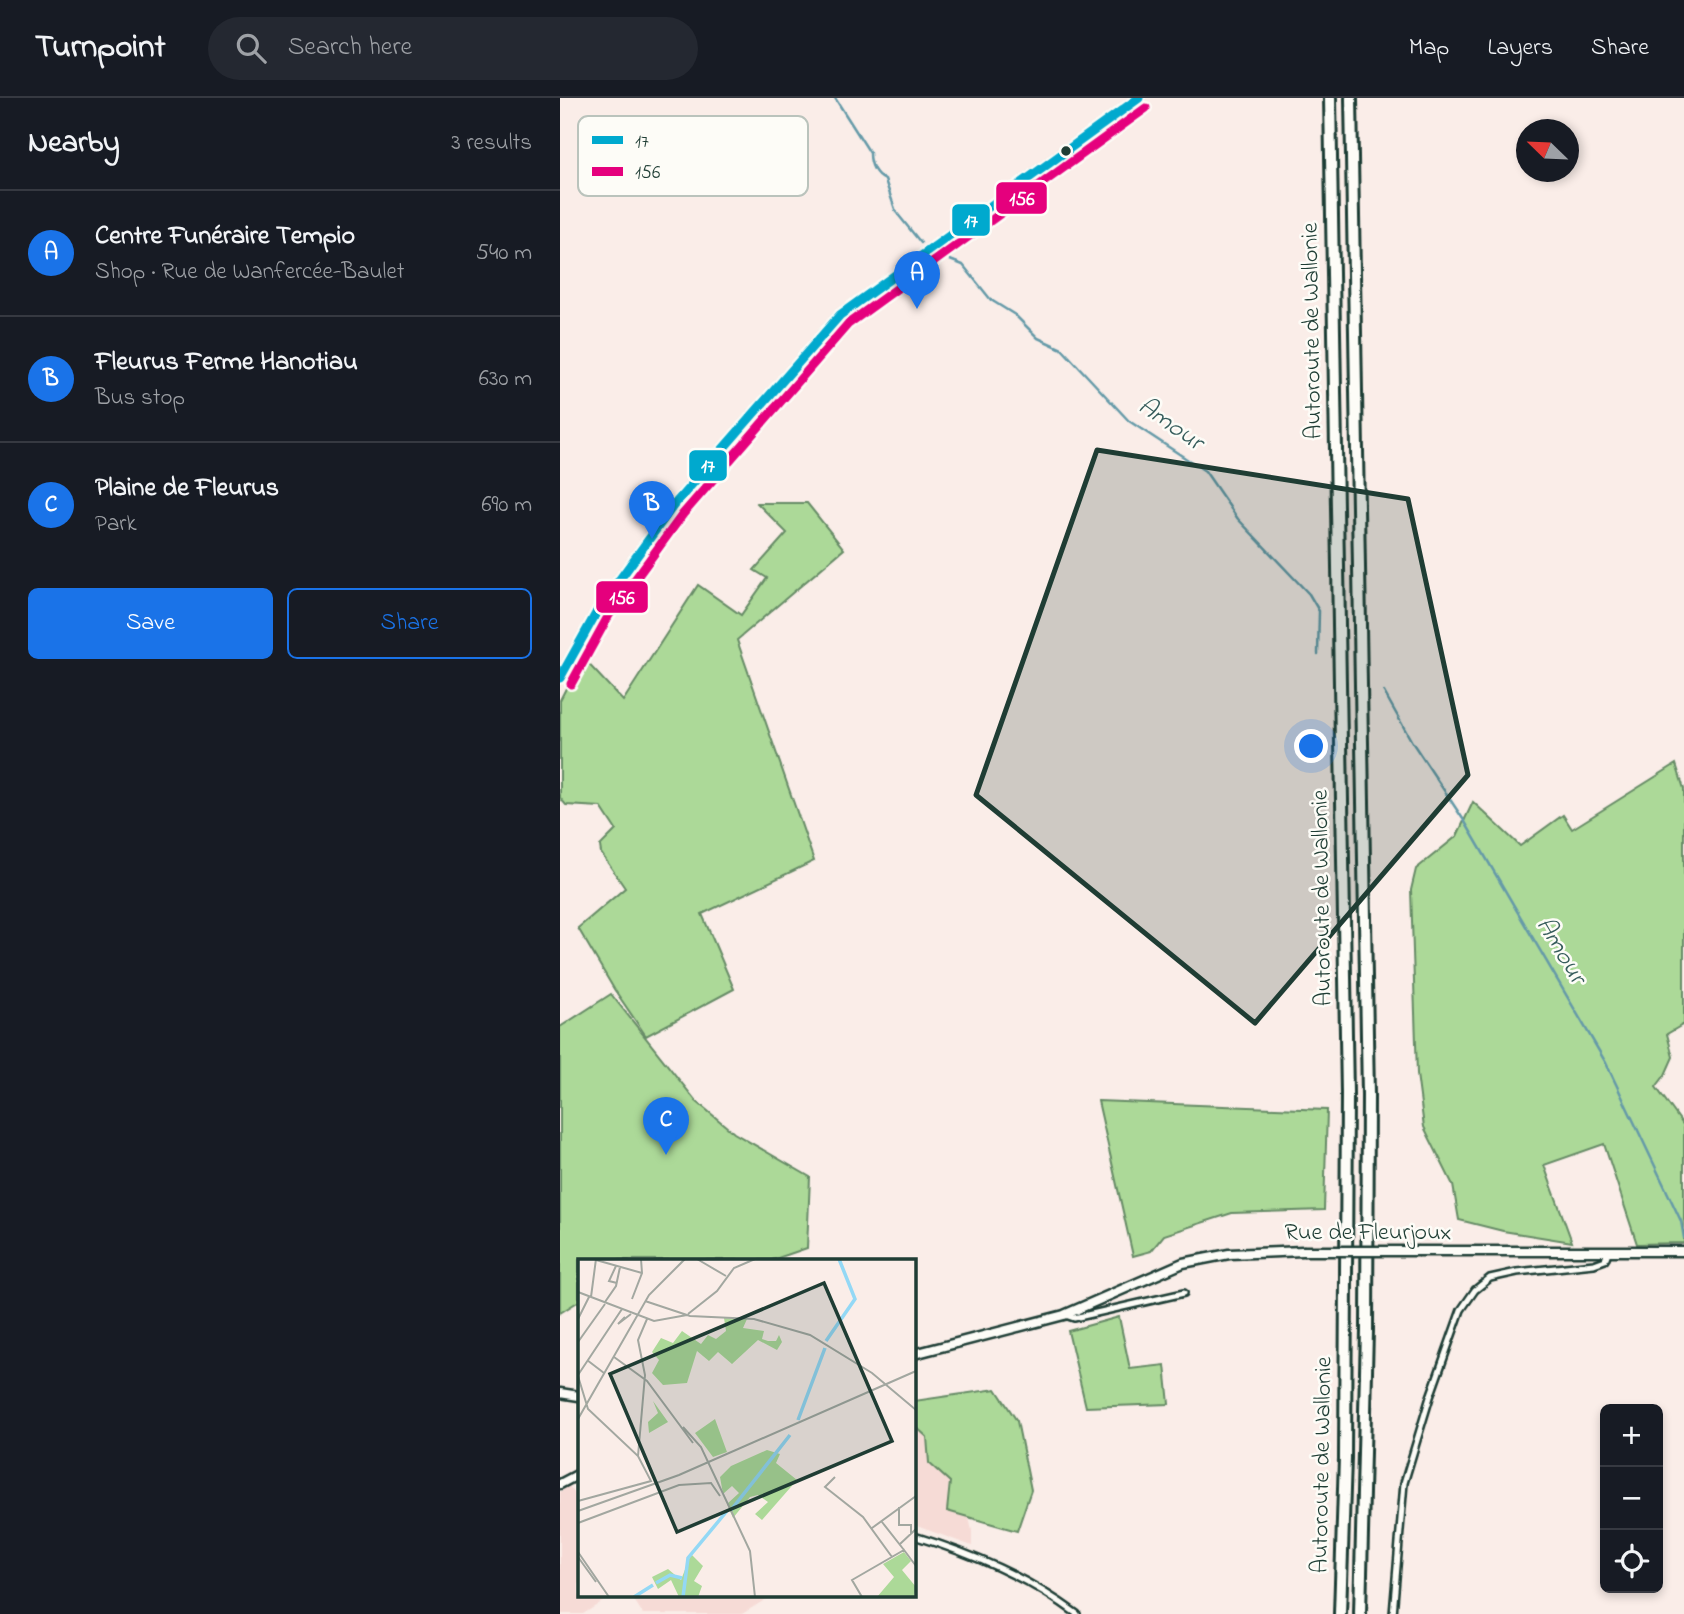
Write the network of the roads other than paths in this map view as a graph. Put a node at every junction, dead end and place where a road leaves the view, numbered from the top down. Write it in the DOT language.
graph roads {
  1 [pos="1139,98"];
  2 [pos="1330,98"];
  3 [pos="1351,98"];
  4 [pos="560,678"];
  5 [pos="1684,1251"];
  6 [pos="1608,1252"];
  7 [pos="1184,1293"];
  8 [pos="1064,1315"];
  9 [pos="915,1353"];
  10 [pos="560,1393"];
  11 [pos="578,1396"];
  12 [pos="578,1475"];
  13 [pos="560,1484"];
  14 [pos="915,1536"];
  15 [pos="1077,1614"];
  16 [pos="1340,1614"];
  17 [pos="1360,1614"];
  18 [pos="1393,1614"];
  1 -- 4 [label="street"];
  2 -- 16 [label="highway, Autoroute de Wallonie"];
  3 -- 17 [label="highway, Autoroute de Wallonie"];
  5 -- 6 [label="street, Rue de Fleurjoux"];
  6 -- 8 [label="street, Rue de Fleurjoux, bridge"];
  6 -- 18 [label="street"];
  7 -- 8 [label="street, Rue de Fleurjoux"];
  8 -- 9 [label="street, Rue de Fleurjoux"];
  10 -- 11 [label="street"];
  12 -- 13 [label="street"];
  14 -- 15 [label="street"];
}
